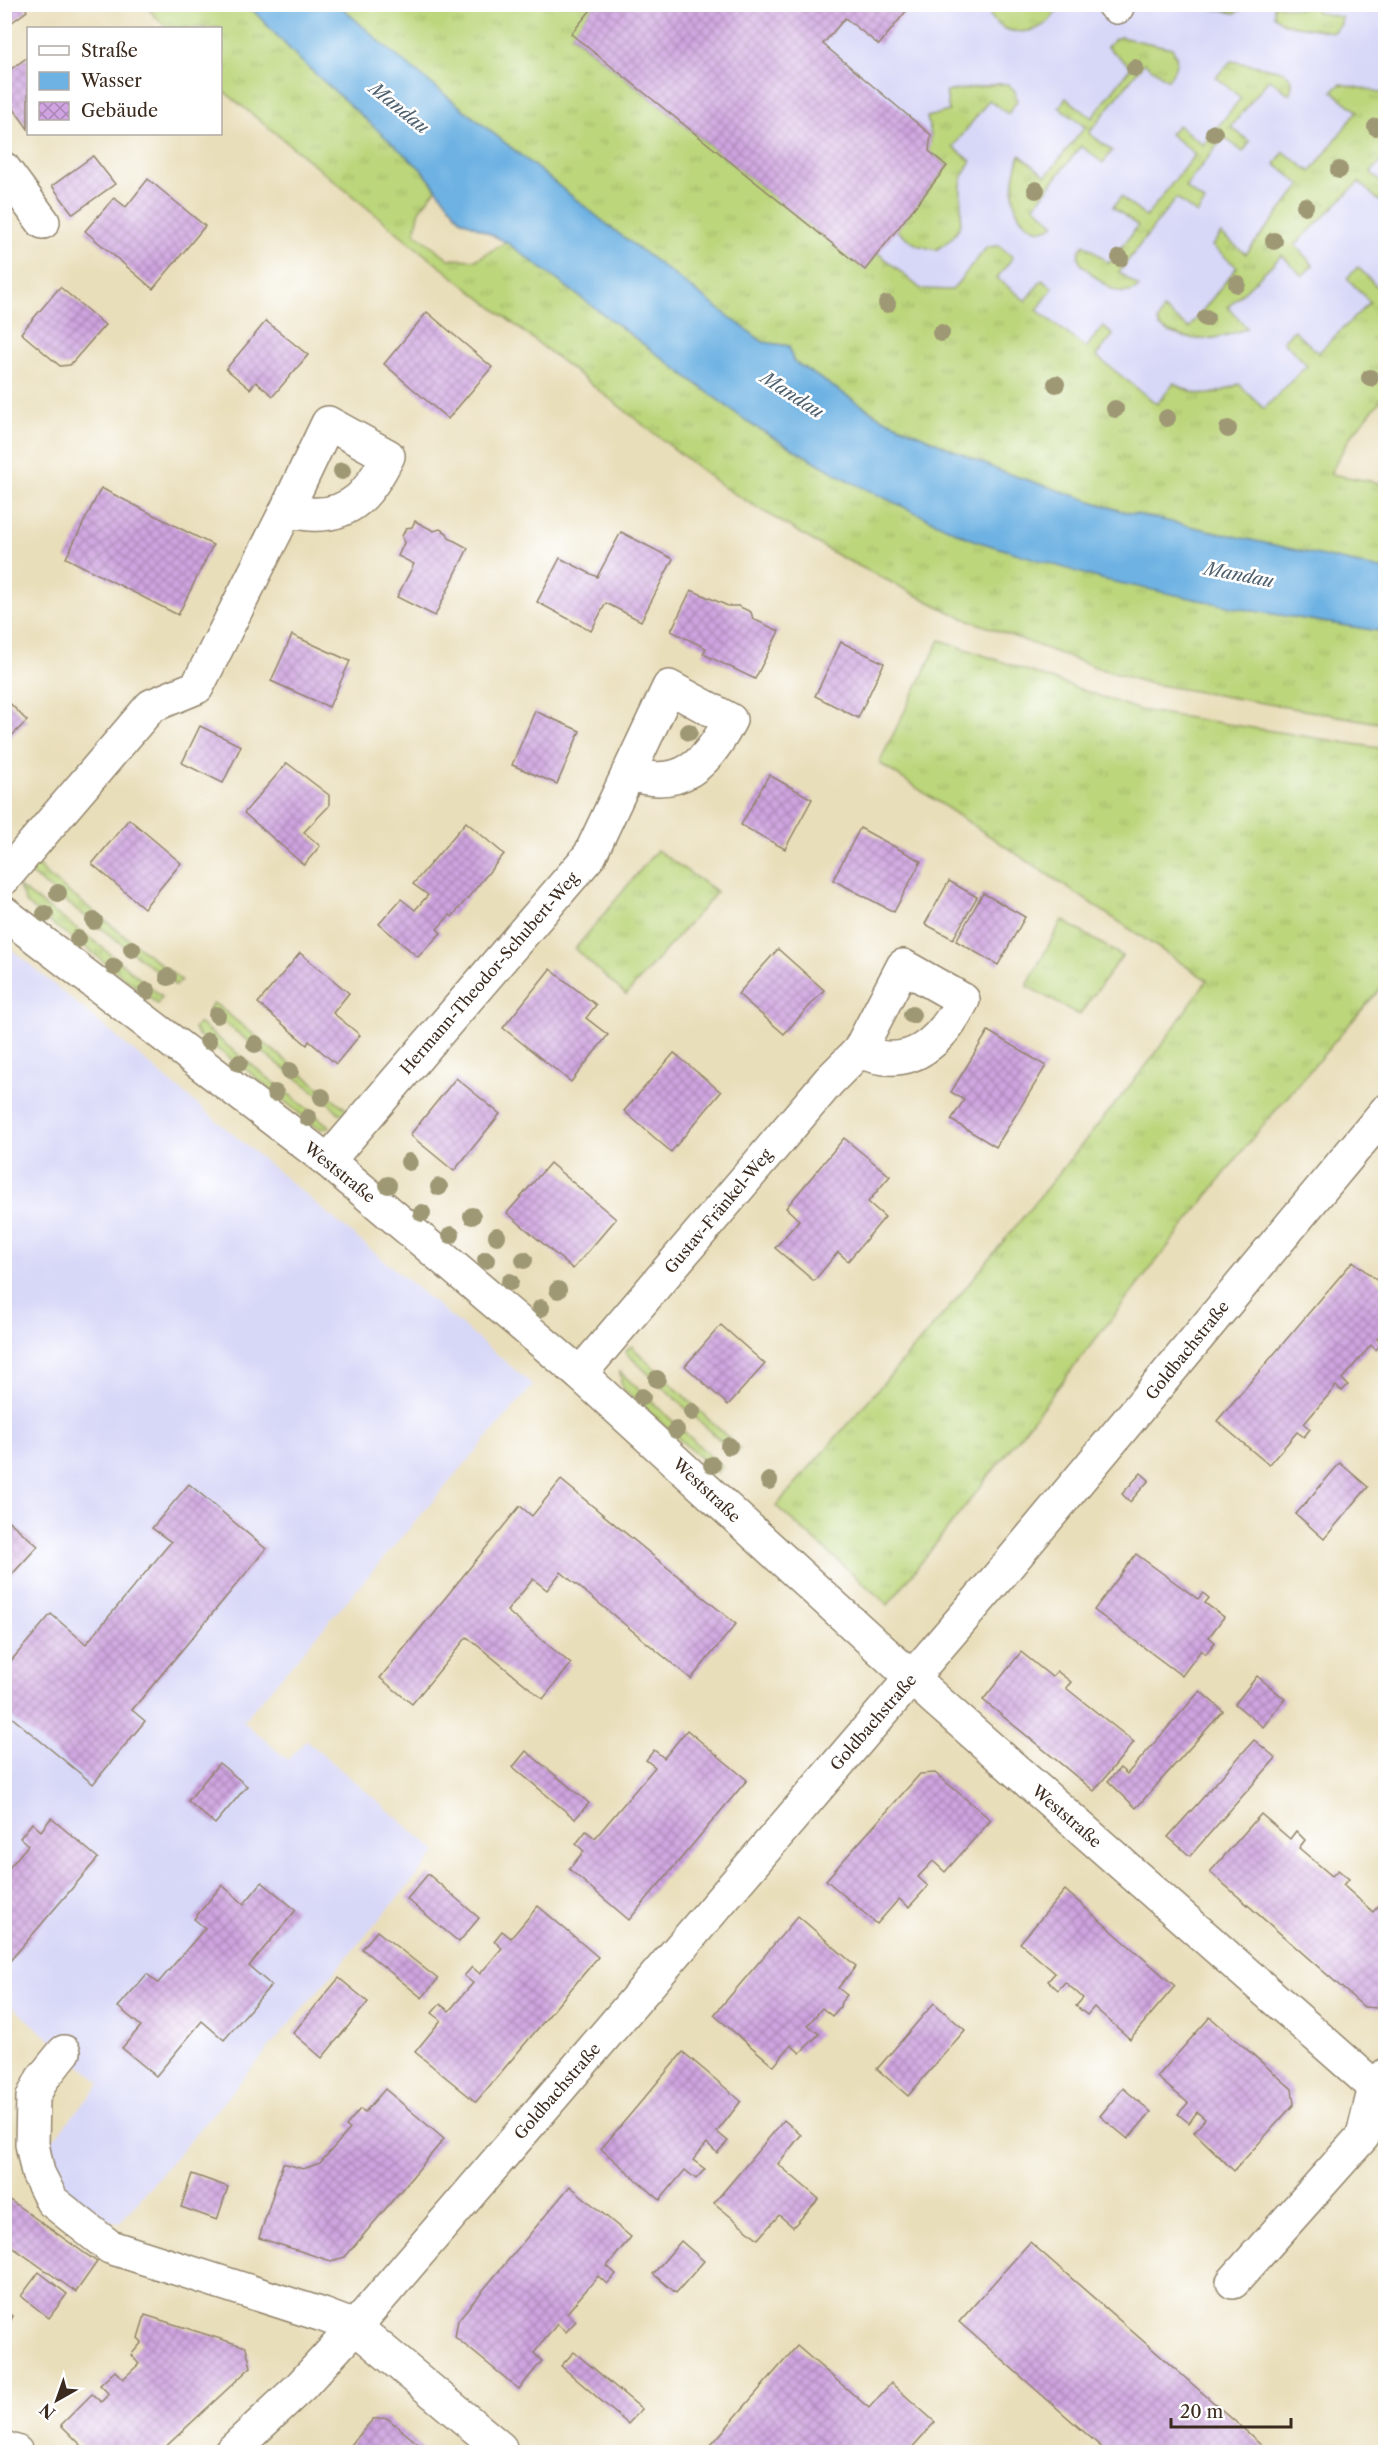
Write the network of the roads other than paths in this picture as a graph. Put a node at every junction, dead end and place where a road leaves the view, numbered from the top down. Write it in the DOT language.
graph roads {
  1 [pos="4,169"];
  2 [pos="43,222"];
  3 [pos="287,509"];
  4 [pos="628,773"];
  5 [pos="4,878"];
  6 [pos="4,913"];
  7 [pos="859,1051"];
  8 [pos="1386,1111"];
  9 [pos="328,1161"];
  10 [pos="580,1374"];
  11 [pos="911,1678"];
  12 [pos="64,2052"];
  13 [pos="1382,2086"];
  14 [pos="1233,2282"];
  15 [pos="355,2328"];
  16 [pos="4,2448"];
  17 [pos="500,2448"];
  18 [pos="16,2452"];
  19 [pos="231,2452"];
  1 -- 2 [label="street"];
  3 -- 5 [label="street"];
  4 -- 9 [label="street, Hermann-Theodor-Schubert-Weg"];
  6 -- 9 [label="street, Weststraße"];
  7 -- 10 [label="street, Gustav-Fränkel-Weg"];
  8 -- 11 [label="street, Goldbachstraße"];
  9 -- 10 [label="street, Weststraße"];
  10 -- 11 [label="street, Weststraße"];
  11 -- 13 [label="street, Weststraße"];
  11 -- 15 [label="street, Goldbachstraße"];
  12 -- 15 [label="street"];
  13 -- 14 [label="street"];
  15 -- 17 [label="street"];
  15 -- 19 [label="street, Goldbachstraße"];
  16 -- 18 [label="street"];
}
